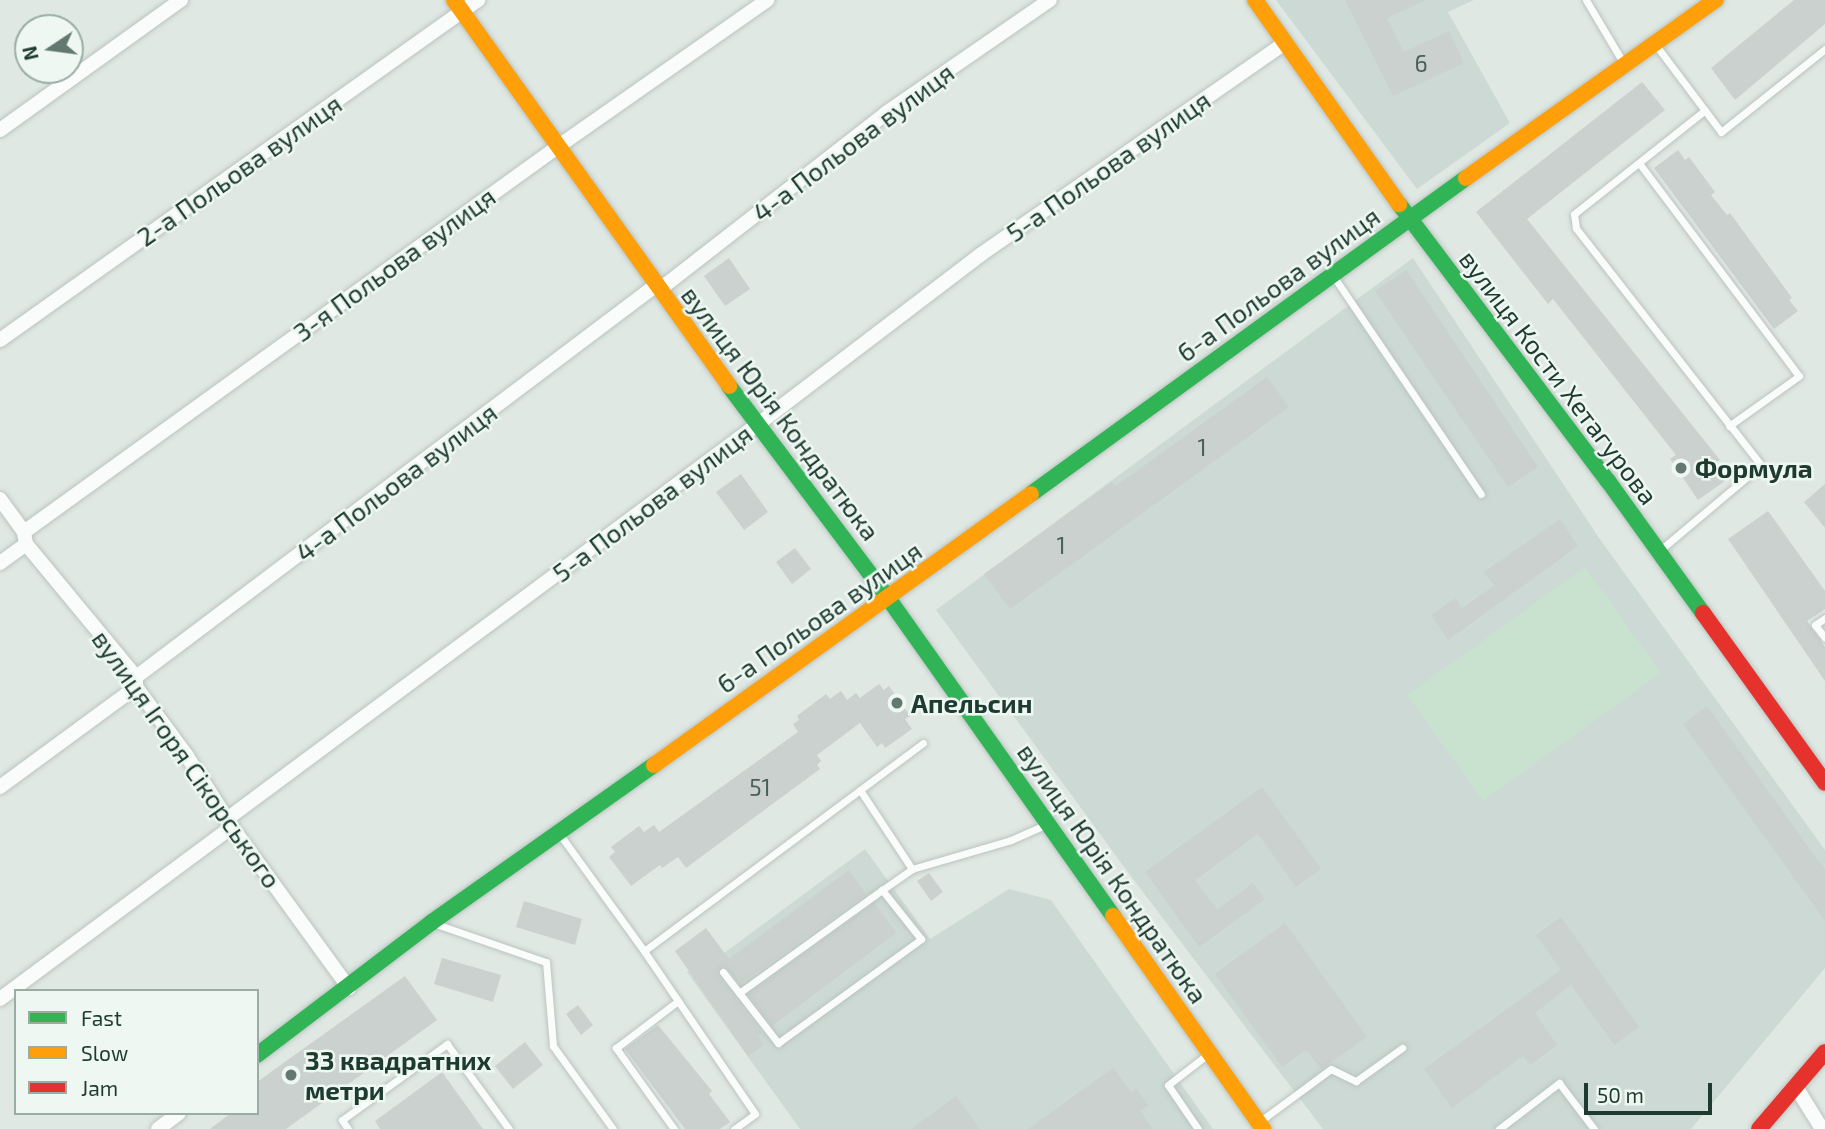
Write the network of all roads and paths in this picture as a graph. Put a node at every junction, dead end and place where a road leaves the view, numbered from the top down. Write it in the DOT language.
graph roads {
  1 [pos="181,0"];
  2 [pos="478,0"];
  3 [pos="767,0"];
  4 [pos="1050,0"];
  5 [pos="1255,0"];
  6 [pos="1586,0"];
  7 [pos="1716,0"];
  8 [pos="458,6"];
  9 [pos="1284,44"];
  10 [pos="1655,44"];
  11 [pos="1825,49"];
  12 [pos="1625,65"];
  13 [pos="1705,110"];
  14 [pos="0,130"];
  15 [pos="556,148"];
  16 [pos="1639,163"];
  17 [pos="1409,219"];
  18 [pos="1333,275"];
  19 [pos="657,288"];
  20 [pos="0,340"];
  21 [pos="757,425"];
  22 [pos="1730,426"];
  23 [pos="1481,494"];
  24 [pos="0,499"];
  25 [pos="25,538"];
  26 [pos="1659,552"];
  27 [pos="0,563"];
  28 [pos="888,598"];
  29 [pos="1825,618"];
  30 [pos="1825,638"];
  31 [pos="136,682"];
  32 [pos="923,743"];
  33 [pos="1825,783"];
  34 [pos="0,787"];
  35 [pos="860,790"];
  36 [pos="229,823"];
  37 [pos="1048,823"];
  38 [pos="558,832"];
  39 [pos="912,869"];
  40 [pos="882,890"];
  41 [pos="432,922"];
  42 [pos="644,951"];
  43 [pos="723,972"];
  44 [pos="349,988"];
  45 [pos="739,993"];
  46 [pos="0,999"];
  47 [pos="678,1001"];
  48 [pos="1402,1048"];
  49 [pos="1825,1052"];
  50 [pos="1209,1053"];
  51 [pos="259,1054"];
  52 [pos="1796,1087"];
  53 [pos="176,1115"];
  54 [pos="1261,1126"];
  55 [pos="158,1129"];
  56 [pos="348,1129"];
  57 [pos="509,1129"];
  58 [pos="613,1129"];
  59 [pos="674,1129"];
  60 [pos="734,1129"];
  61 [pos="1198,1129"];
  62 [pos="1499,1129"];
  63 [pos="1594,1129"];
  64 [pos="1759,1129"];
  65 [pos="1822,1129"];
  1 -- 14 [label="street"];
  2 -- 8 [label="street, 2-а Польова вулиця"];
  3 -- 15 [label="street, 3-я Польова вулиця"];
  4 -- 19 [label="street, 4-а Польова вулиця"];
  5 -- 9 [label="street, вулиця Кости Хетагурова"];
  6 -- 12 [label="lane"];
  7 -- 10 [label="street, 6-а Польова вулиця"];
  8 -- 15 [label="street, вулиця Юрія Кондратюка"];
  8 -- 20 [label="street, 2-а Польова вулиця"];
  9 -- 17 [label="street, вулиця Кости Хетагурова"];
  9 -- 21 [label="street, 5-а Польова вулиця"];
  10 -- 12 [label="street, 6-а Польова вулиця"];
  10 -- 13 [label="lane"];
  11 -- 13 [label="lane"];
  12 -- 17 [label="street, 6-а Польова вулиця"];
  13 -- 16 [label="lane"];
  15 -- 19 [label="street, вулиця Юрія Кондратюка"];
  15 -- 25 [label="street, 3-я Польова вулиця"];
  16 -- 22 [label="lane"];
  16 -- 22 [label="lane"];
  17 -- 18 [label="street, 6-а Польова вулиця"];
  17 -- 26 [label="street, вулиця Кости Хетагурова"];
  18 -- 23 [label="lane"];
  18 -- 28 [label="street, 6-а Польова вулиця"];
  19 -- 21 [label="street, вулиця Юрія Кондратюка"];
  19 -- 31 [label="street, 4-а Польова вулиця"];
  21 -- 28 [label="street, вулиця Юрія Кондратюка"];
  21 -- 36 [label="street, 5-а Польова вулиця"];
  22 -- 26 [label="lane"];
  24 -- 25 [label="street, вулиця Ігоря Сікорського"];
  25 -- 27 [label="street, 3-я Польова вулиця"];
  25 -- 31 [label="street, вулиця Ігоря Сікорського"];
  26 -- 33 [label="street, вулиця Кости Хетагурова"];
  28 -- 37 [label="street, вулиця Юрія Кондратюка"];
  28 -- 38 [label="street, 6-а Польова вулиця"];
  29 -- 30 [label="lane"];
  31 -- 34 [label="street, 4-а Польова вулиця"];
  31 -- 36 [label="street, вулиця Ігоря Сікорського"];
  32 -- 35 [label="lane"];
  35 -- 39 [label="lane"];
  35 -- 42 [label="lane"];
  36 -- 44 [label="street, вулиця Ігоря Сікорського"];
  36 -- 46 [label="street, 5-а Польова вулиця"];
  37 -- 39 [label="lane"];
  37 -- 50 [label="street, вулиця Юрія Кондратюка"];
  38 -- 41 [label="street, 6-а Польова вулиця"];
  38 -- 42 [label="lane"];
  39 -- 40 [label="lane"];
  40 -- 45 [label="lane"];
  40 -- 45 [label="lane"];
  41 -- 44 [label="street, 6-а Польова вулиця"];
  41 -- 58 [label="lane"];
  42 -- 47 [label="lane"];
  43 -- 45 [label="lane"];
  44 -- 51 [label="street, 6-а Польова вулиця"];
  47 -- 59 [label="lane"];
  47 -- 60 [label="lane"];
  48 -- 54 [label="lane"];
  49 -- 52 [label="street"];
  50 -- 54 [label="street, вулиця Юрія Кондратюка"];
  50 -- 61 [label="lane"];
  52 -- 64 [label="street"];
  52 -- 65 [label="street"];
  53 -- 55 [label="street"];
  56 -- 57 [label="lane"];
  62 -- 63 [label="lane"];
}
